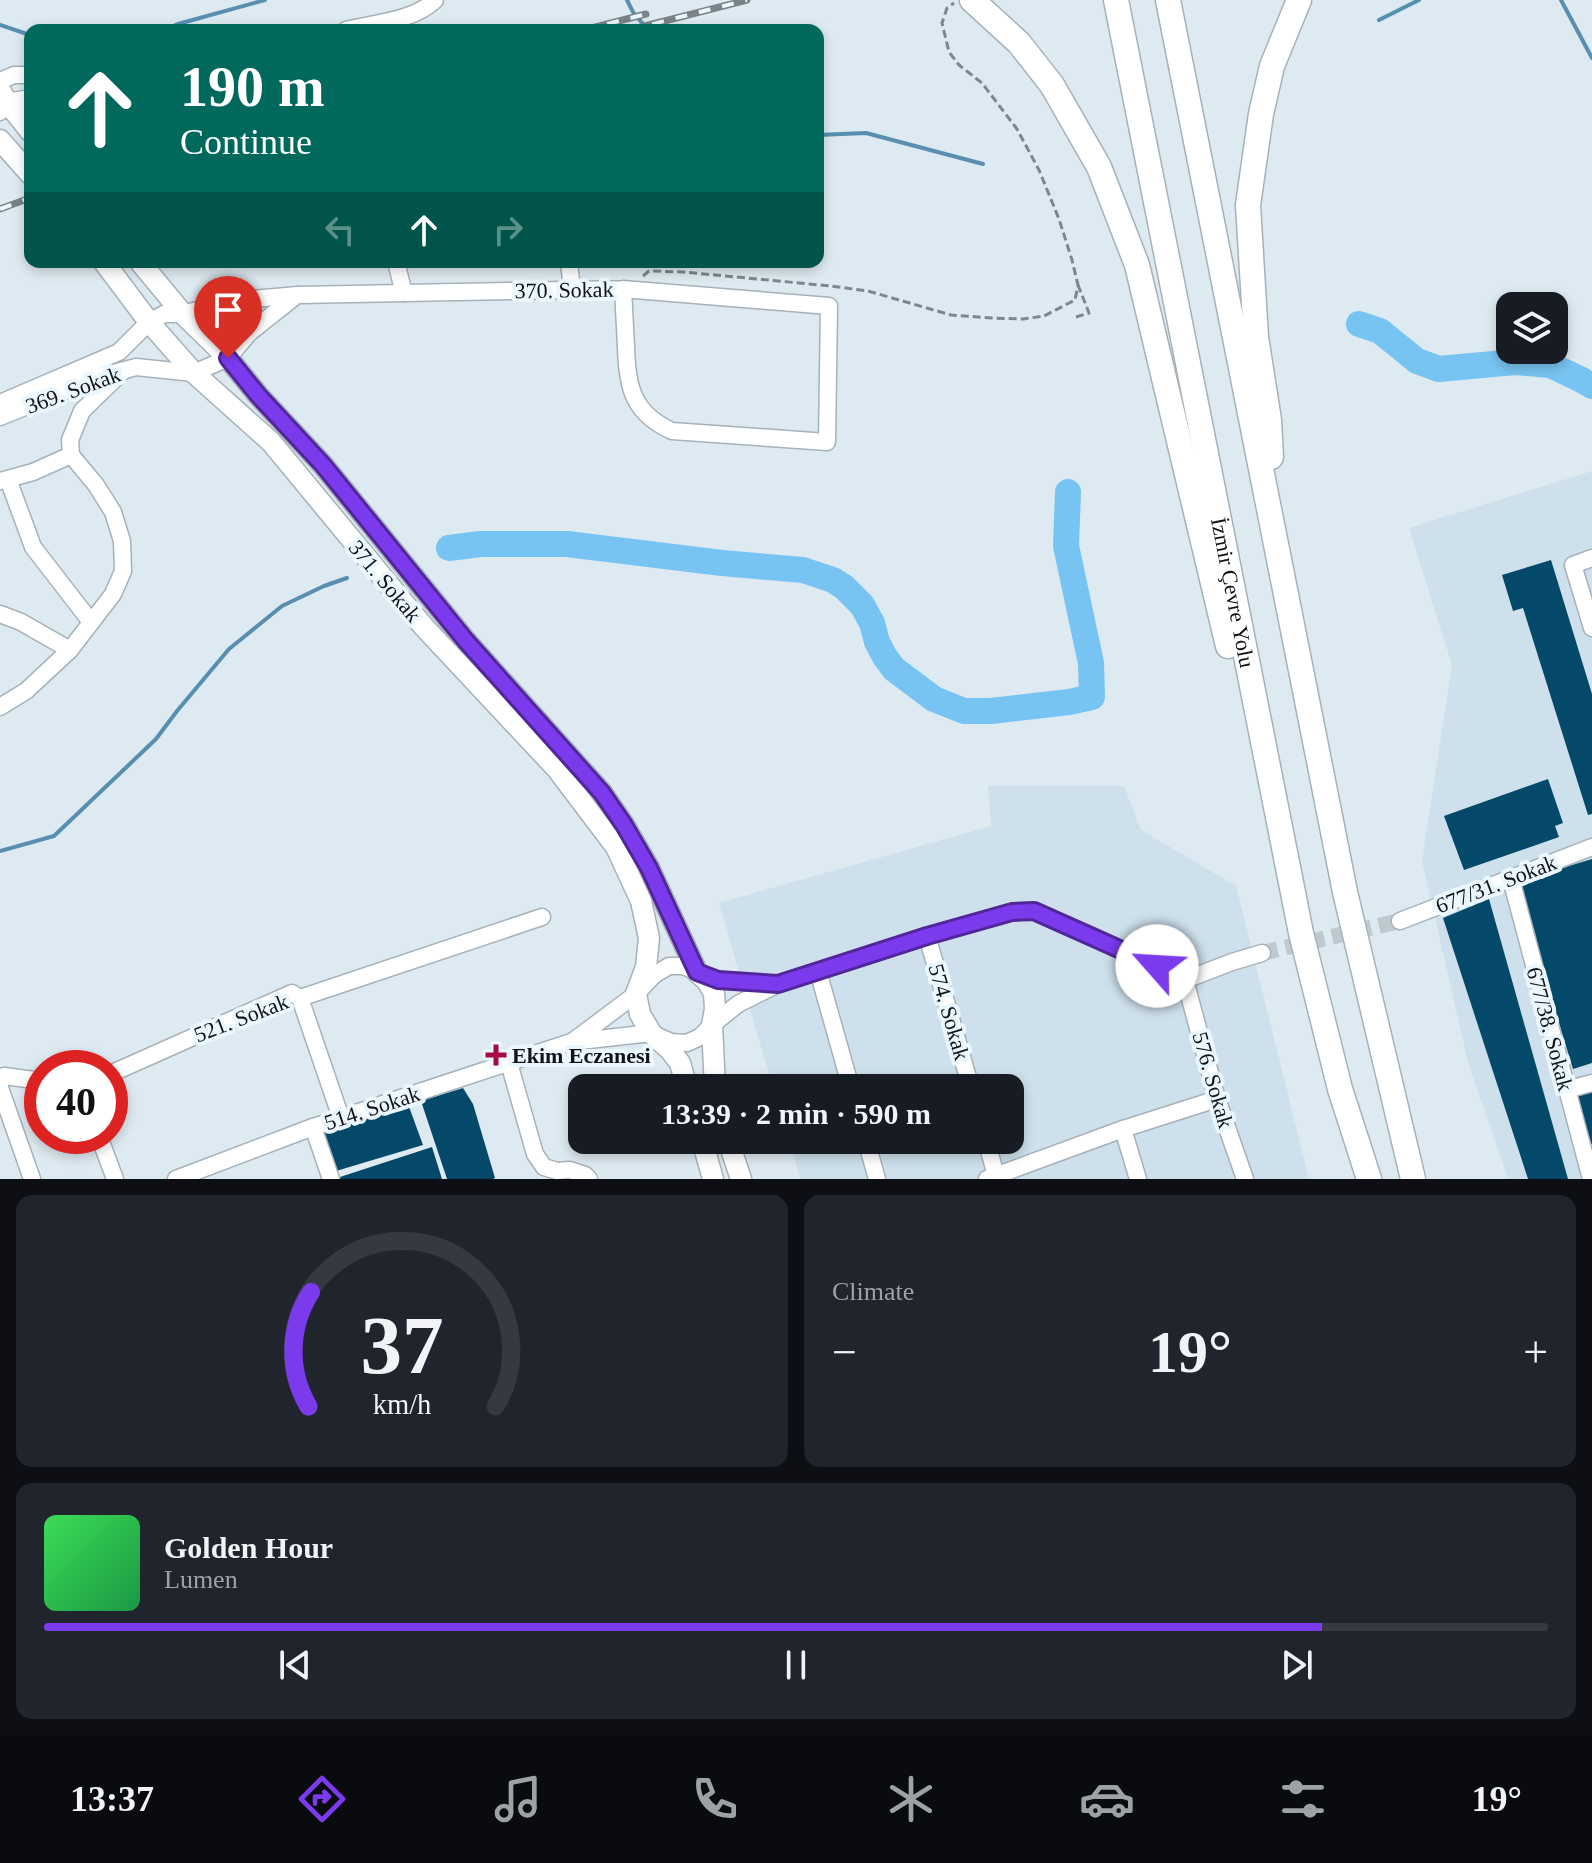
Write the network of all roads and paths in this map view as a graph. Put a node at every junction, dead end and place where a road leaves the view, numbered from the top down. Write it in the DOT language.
graph roads {
  1 [pos="435,0"];
  2 [pos="957,0"];
  3 [pos="972,0"];
  4 [pos="1116,0"];
  5 [pos="1168,0"];
  6 [pos="1299,0"];
  7 [pos="372,24"];
  8 [pos="24,75"];
  9 [pos="0,81"];
  10 [pos="24,99"];
  11 [pos="2,101"];
  12 [pos="24,125"];
  13 [pos="0,140"];
  14 [pos="24,167"];
  15 [pos="108,268"];
  16 [pos="145,268"];
  17 [pos="398,268"];
  18 [pos="570,268"];
  19 [pos="1078,285"];
  20 [pos="623,289"];
  21 [pos="572,290"];
  22 [pos="404,293"];
  23 [pos="298,295"];
  24 [pos="183,314"];
  25 [pos="1076,317"];
  26 [pos="149,322"];
  27 [pos="228,358"];
  28 [pos="123,371"];
  29 [pos="194,373"];
  30 [pos="0,403"];
  31 [pos="0,417"];
  32 [pos="71,455"];
  33 [pos="4,480"];
  34 [pos="1277,546"];
  35 [pos="1592,558"];
  36 [pos="0,614"];
  37 [pos="91,622"];
  38 [pos="1592,628"];
  39 [pos="70,650"];
  40 [pos="0,707"];
  41 [pos="1280,825"];
  42 [pos="1592,847"];
  43 [pos="1511,879"];
  44 [pos="542,917"];
  45 [pos="1400,921"];
  46 [pos="927,936"];
  47 [pos="1262,953"];
  48 [pos="818,971"];
  49 [pos="697,972"];
  50 [pos="1185,980"];
  51 [pos="778,984"];
  52 [pos="636,994"];
  53 [pos="300,998"];
  54 [pos="712,1025"];
  55 [pos="651,1033"];
  56 [pos="571,1042"];
  57 [pos="509,1063"];
  58 [pos="128,1066"];
  59 [pos="683,1074"];
  60 [pos="714,1074"];
  61 [pos="847,1074"];
  62 [pos="967,1074"];
  63 [pos="24,1079"];
  64 [pos="1592,1083"];
  65 [pos="0,1085"];
  66 [pos="1566,1090"];
  67 [pos="1217,1099"];
  68 [pos="341,1118"];
  69 [pos="313,1127"];
  70 [pos="1123,1129"];
  71 [pos="106,1154"];
  72 [pos="706,1154"];
  73 [pos="733,1154"];
  74 [pos="870,1154"];
  75 [pos="989,1154"];
  76 [pos="993,1178"];
  77 [pos="32,1179"];
  78 [pos="115,1179"];
  79 [pos="176,1179"];
  80 [pos="331,1179"];
  81 [pos="589,1179"];
  82 [pos="713,1179"];
  83 [pos="741,1179"];
  84 [pos="877,1179"];
  85 [pos="1138,1179"];
  86 [pos="1245,1179"];
  87 [pos="1369,1179"];
  88 [pos="1413,1179"];
  89 [pos="1591,1179"];
  1 -- 7 [label="street"];
  2 -- 19 [label="path"];
  3 -- 41 [label="highway"];
  4 -- 41 [label="highway, İzmir Çevre Yolu"];
  5 -- 34 [label="highway"];
  6 -- 34 [label="highway"];
  8 -- 9 [label="street"];
  10 -- 11 [label="street"];
  11 -- 12 [label="main road"];
  13 -- 14 [label="main road"];
  15 -- 26 [label="main road, 371. Sokak"];
  16 -- 24 [label="main road, 371. Sokak"];
  17 -- 22 [label="street"];
  18 -- 21 [label="street"];
  19 -- 20 [label="path"];
  19 -- 25 [label="path"];
  20 -- 20 [label="street, 370. Sokak"];
  20 -- 21 [label="street, 370. Sokak"];
  21 -- 22 [label="street, 370. Sokak"];
  22 -- 23 [label="street, 370. Sokak"];
  23 -- 24 [label="street, 370. Sokak"];
  23 -- 27 [label="street"];
  24 -- 26 [label="street, 370. Sokak"];
  24 -- 27 [label="main road, 371. Sokak"];
  26 -- 29 [label="main road, 371. Sokak"];
  26 -- 30 [label="street, 369. Sokak"];
  27 -- 29 [label="street"];
  27 -- 49 [label="main road, 371. Sokak"];
  28 -- 29 [label="street, 369. Sokak"];
  28 -- 31 [label="street, 369. Sokak"];
  28 -- 32 [label="street"];
  29 -- 52 [label="main road, 371. Sokak"];
  32 -- 33 [label="street"];
  32 -- 37 [label="street"];
  33 -- 37 [label="street"];
  34 -- 88 [label="highway"];
  35 -- 38 [label="street"];
  36 -- 39 [label="street"];
  37 -- 39 [label="street"];
  39 -- 40 [label="street"];
  41 -- 87 [label="highway, İzmir Çevre Yolu"];
  42 -- 43 [label="street, 677/31. Sokak"];
  43 -- 45 [label="street, 677/31. Sokak"];
  43 -- 66 [label="street, 677/38. Sokak"];
  44 -- 53 [label="street"];
  46 -- 48 [label="street"];
  46 -- 50 [label="street"];
  46 -- 62 [label="street, 574. Sokak"];
  47 -- 50 [label="street"];
  48 -- 51 [label="street"];
  48 -- 61 [label="street"];
  49 -- 51 [label="street"];
  49 -- 52 [label="street"];
  49 -- 54 [label="main road, 371. Sokak"];
  50 -- 67 [label="street, 576. Sokak"];
  51 -- 54 [label="street"];
  52 -- 55 [label="main road"];
  52 -- 56 [label="street"];
  53 -- 58 [label="street, 521. Sokak"];
  53 -- 68 [label="street, 521. Sokak"];
  54 -- 55 [label="street"];
  54 -- 60 [label="main road, 371. Sokak"];
  55 -- 56 [label="street"];
  55 -- 59 [label="main road"];
  56 -- 57 [label="street, 514. Sokak"];
  57 -- 68 [label="street, 514. Sokak"];
  57 -- 81 [label="street"];
  63 -- 65 [label="street"];
  64 -- 66 [label="street"];
  65 -- 77 [label="street"];
  66 -- 89 [label="street, 677/38. Sokak"];
  67 -- 70 [label="street"];
  67 -- 86 [label="street, 576. Sokak"];
  68 -- 69 [label="street, 514. Sokak"];
  69 -- 79 [label="street, 514. Sokak"];
  69 -- 80 [label="street"];
  70 -- 76 [label="street"];
  70 -- 85 [label="street"];
  71 -- 78 [label="street"];
  72 -- 82 [label="main road"];
  73 -- 83 [label="main road"];
  74 -- 84 [label="street"];
  75 -- 76 [label="street"];
}
